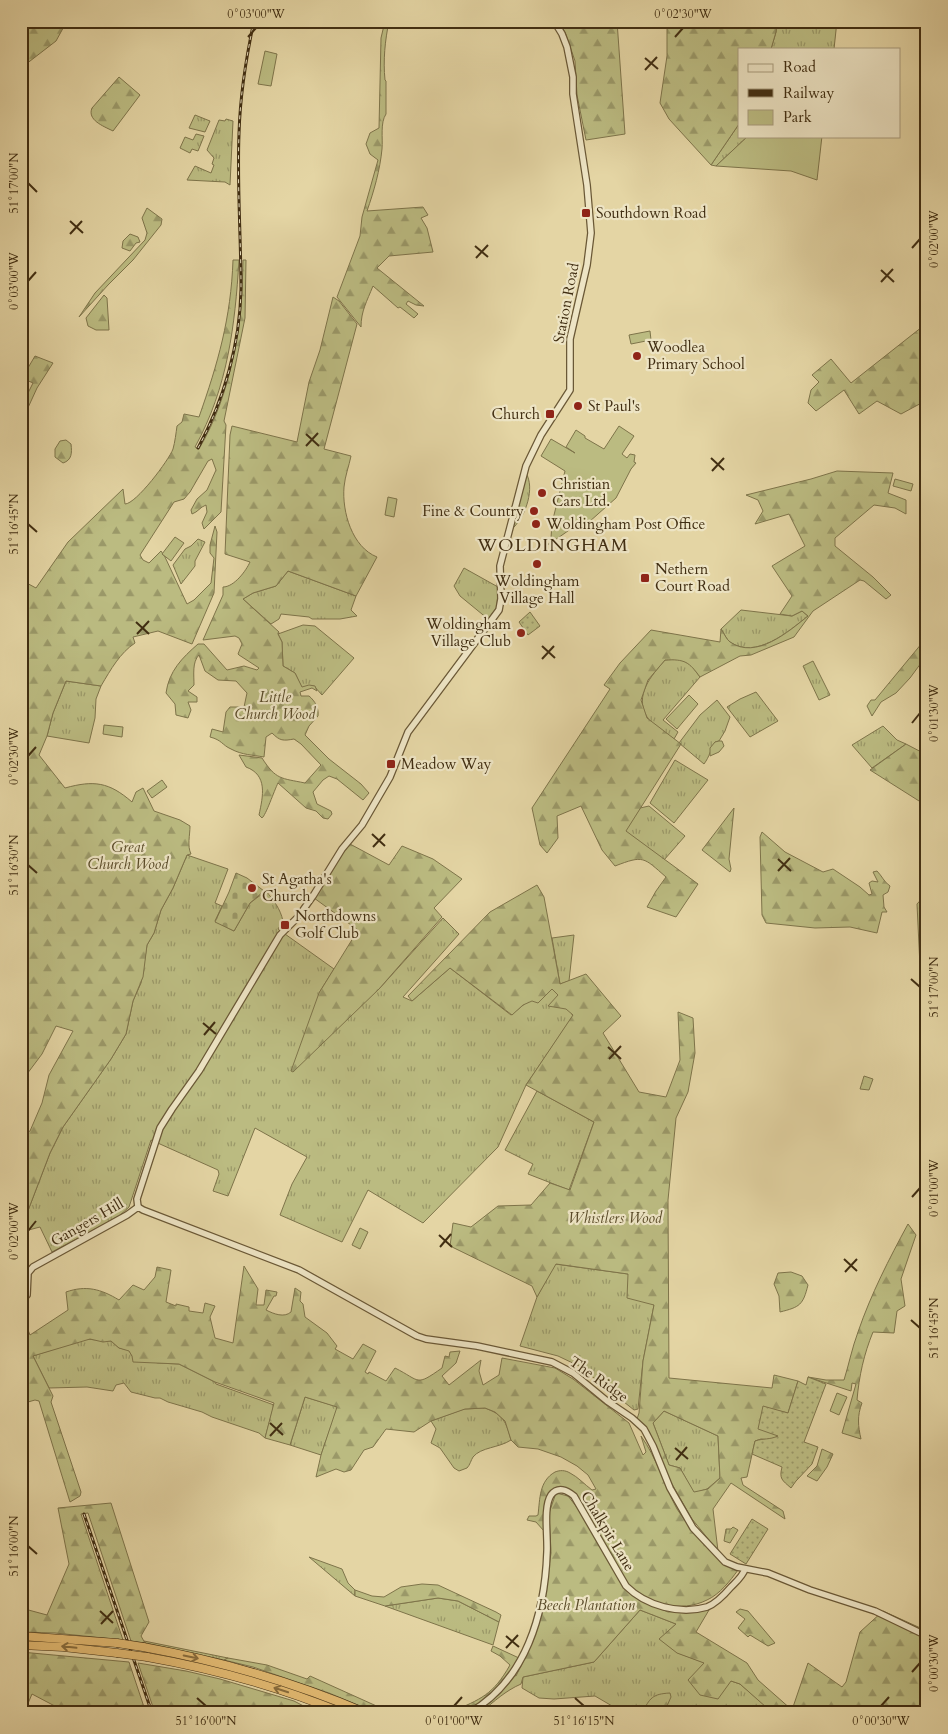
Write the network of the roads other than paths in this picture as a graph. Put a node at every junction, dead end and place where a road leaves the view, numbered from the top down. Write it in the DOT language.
graph roads {
  1 [pos="554,21"];
  2 [pos="138,1207"];
  3 [pos="190,1228"];
  4 [pos="21,1301"];
  5 [pos="745,1569"];
  6 [pos="21,1636"];
  7 [pos="927,1636"];
  8 [pos="21,1644"];
  9 [pos="344,1713"];
  10 [pos="366,1713"];
  11 [pos="469,1713"];
  1 -- 2 [label="street, Station Road"];
  2 -- 3 [label="street, Gangers Hill"];
  2 -- 4 [label="street, Gangers Hill"];
  3 -- 5 [label="street, The Ridge"];
  5 -- 7 [label="street, The Ridge"];
  5 -- 11 [label="street, Chalkpit Lane"];
  6 -- 10 [label="highway, one-way, bridge"];
  9 -- 8 [label="highway, one-way, bridge"];
}
